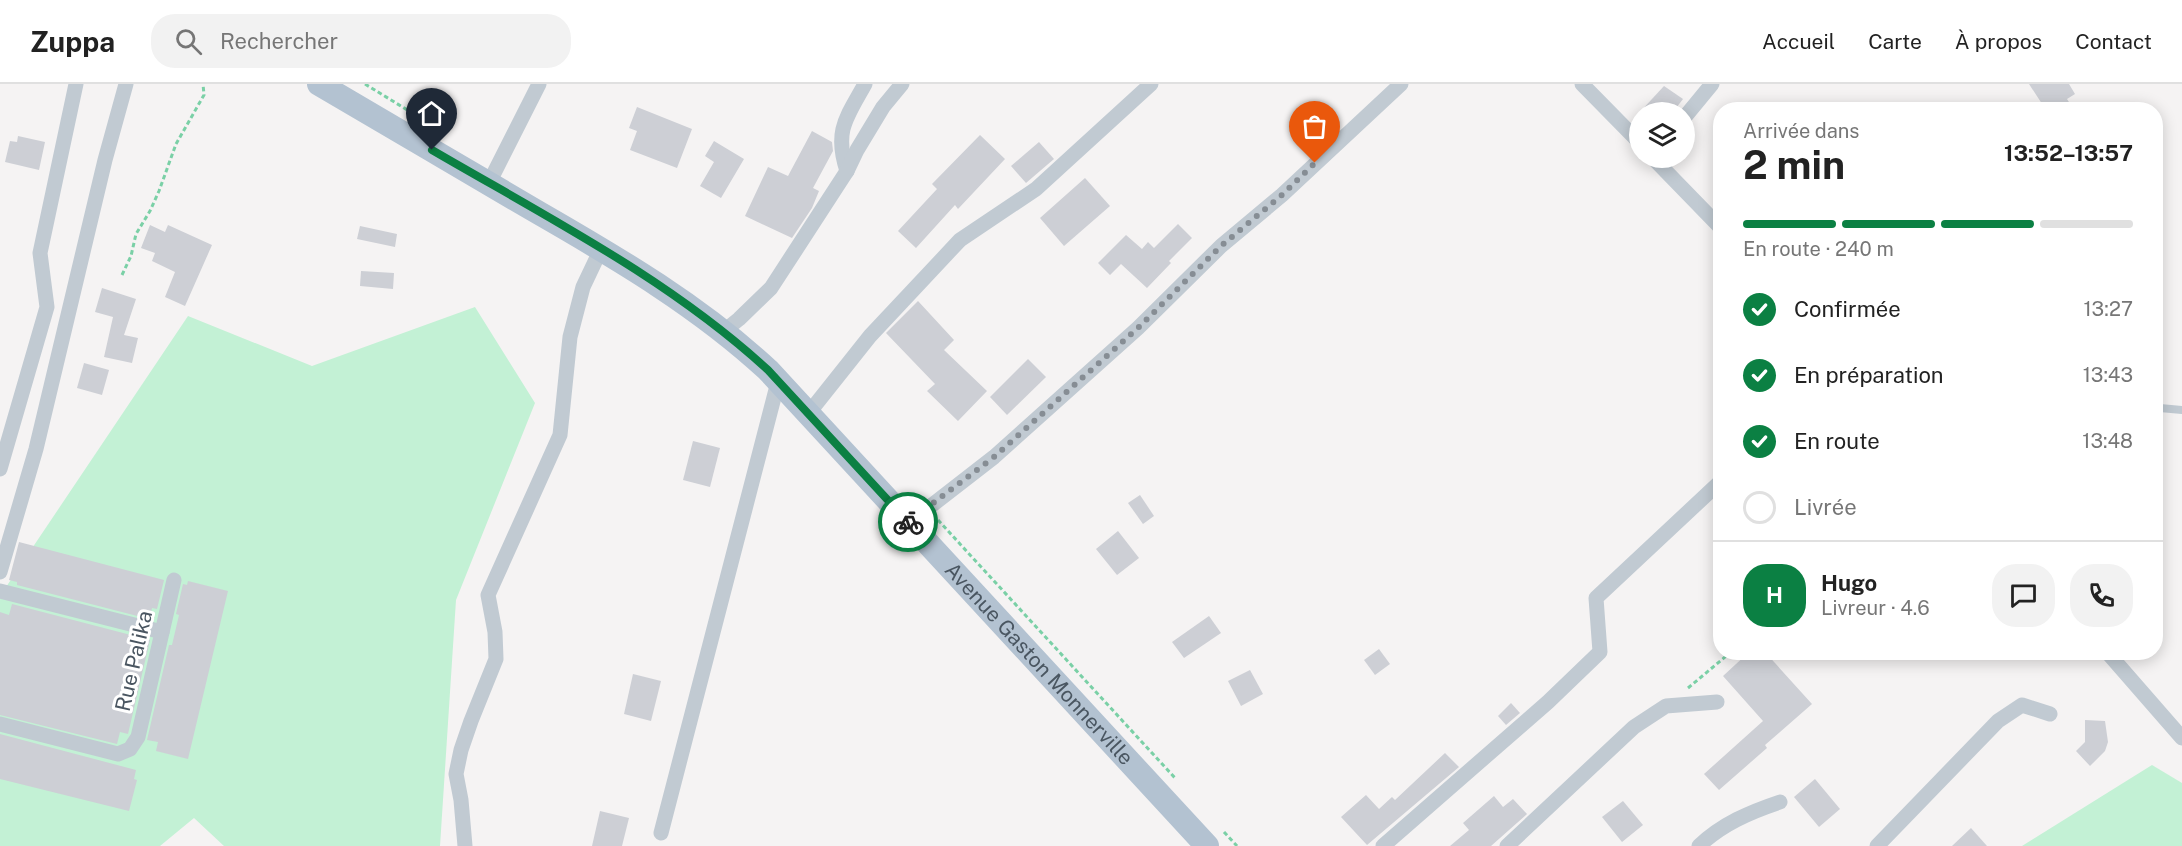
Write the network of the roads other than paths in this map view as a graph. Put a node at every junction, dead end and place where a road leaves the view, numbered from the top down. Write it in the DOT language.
graph roads {
  1 [pos="76,84"];
  2 [pos="126,84"];
  3 [pos="319,84"];
  4 [pos="539,84"];
  5 [pos="865,84"];
  6 [pos="902,84"];
  7 [pos="1151,84"];
  8 [pos="1401,84"];
  9 [pos="1582,84"];
  10 [pos="1712,84"];
  11 [pos="1695,105"];
  12 [pos="1629,132"];
  13 [pos="1663,168"];
  14 [pos="847,171"];
  15 [pos="489,183"];
  16 [pos="1713,220"];
  17 [pos="601,249"];
  18 [pos="723,332"];
  19 [pos="778,382"];
  20 [pos="2163,408"];
  21 [pos="2182,410"];
  22 [pos="808,414"];
  23 [pos="0,469"];
  24 [pos="1713,489"];
  25 [pos="909,523"];
  26 [pos="0,572"];
  27 [pos="174,580"];
  28 [pos="0,591"];
  29 [pos="162,632"];
  30 [pos="2115,660"];
  31 [pos="1717,702"];
  32 [pos="2050,714"];
  33 [pos="0,724"];
  34 [pos="2182,738"];
  35 [pos="1780,802"];
  36 [pos="661,833"];
  37 [pos="465,846"];
  38 [pos="1208,846"];
  39 [pos="1383,846"];
  40 [pos="1507,846"];
  41 [pos="1699,846"];
  42 [pos="1877,846"];
  1 -- 23 [label="street"];
  2 -- 26 [label="street"];
  3 -- 15 [label="main road, Avenue Gaston Monnerville"];
  4 -- 15 [label="street"];
  5 -- 14 [label="street"];
  6 -- 14 [label="street"];
  7 -- 22 [label="street"];
  8 -- 25 [label="street"];
  9 -- 12 [label="street"];
  10 -- 11 [label="street"];
  13 -- 16 [label="street"];
  14 -- 18 [label="street"];
  15 -- 17 [label="main road, Avenue Gaston Monnerville"];
  17 -- 18 [label="main road, Avenue Gaston Monnerville"];
  17 -- 37 [label="street"];
  18 -- 19 [label="main road, Avenue Gaston Monnerville"];
  19 -- 22 [label="main road, Avenue Gaston Monnerville"];
  19 -- 36 [label="street"];
  20 -- 21 [label="lane"];
  22 -- 25 [label="main road, Avenue Gaston Monnerville"];
  24 -- 39 [label="street"];
  25 -- 38 [label="main road, Avenue Gaston Monnerville"];
  27 -- 29 [label="street, Rue Palika"];
  28 -- 29 [label="street"];
  29 -- 33 [label="street, Rue Palika"];
  30 -- 34 [label="street"];
  31 -- 40 [label="street"];
  32 -- 42 [label="street"];
  35 -- 41 [label="street"];
}
